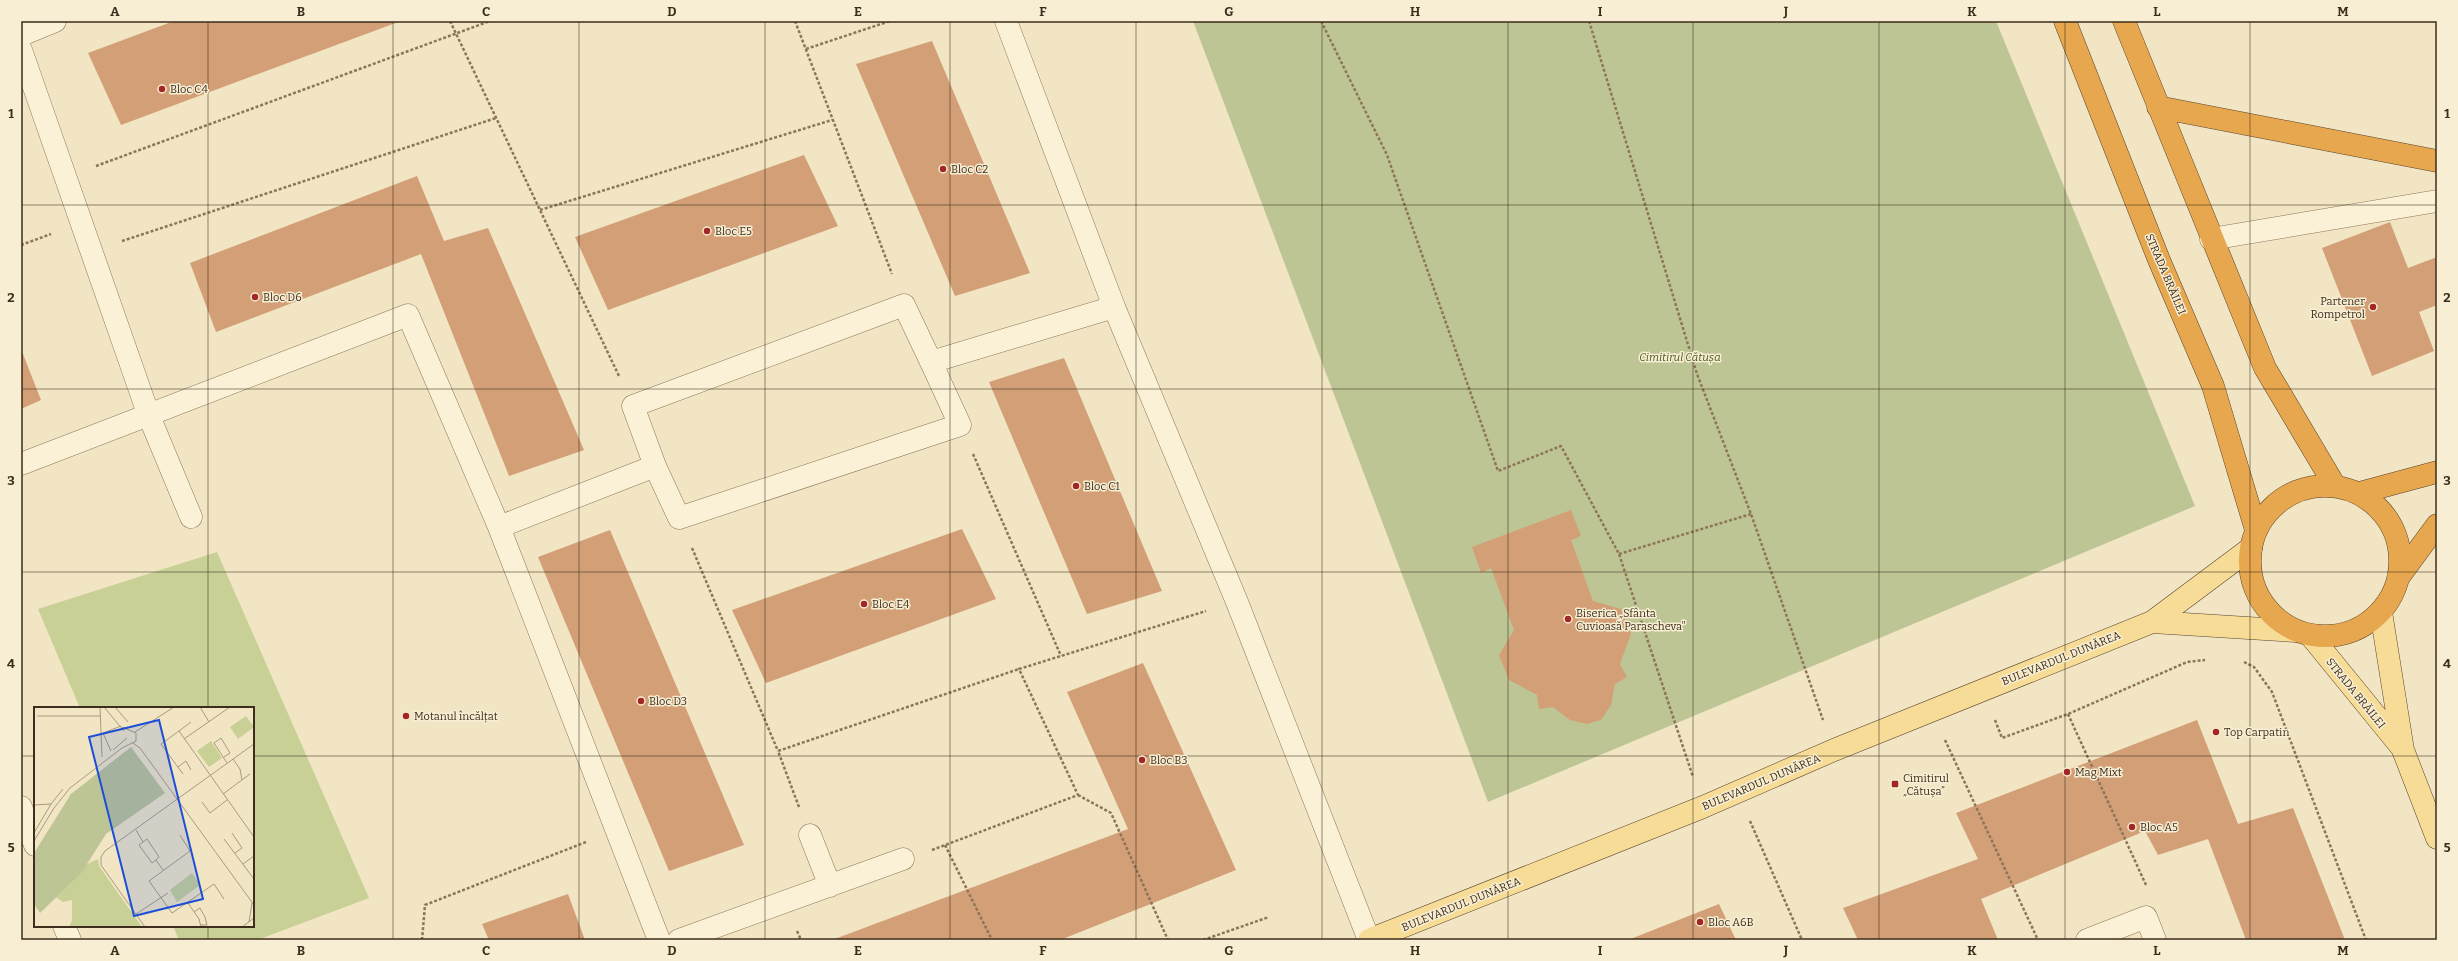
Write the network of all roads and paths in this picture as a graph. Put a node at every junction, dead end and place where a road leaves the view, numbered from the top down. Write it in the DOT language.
graph roads {
  1 [pos="55,21"];
  2 [pos="450,21"];
  3 [pos="490,21"];
  4 [pos="795,21"];
  5 [pos="890,21"];
  6 [pos="1006,21"];
  7 [pos="1321,21"];
  8 [pos="1589,21"];
  9 [pos="2065,21"];
  10 [pos="2124,21"];
  11 [pos="455,33"];
  12 [pos="21,35"];
  13 [pos="21,50"];
  14 [pos="806,50"];
  15 [pos="2158,108"];
  16 [pos="496,118"];
  17 [pos="832,120"];
  18 [pos="2437,161"];
  19 [pos="65,177"];
  20 [pos="2437,201"];
  21 [pos="540,210"];
  22 [pos="2211,239"];
  23 [pos="91,252"];
  24 [pos="904,305"];
  25 [pos="1114,307"];
  26 [pos="931,362"];
  27 [pos="633,406"];
  28 [pos="149,416"];
  29 [pos="960,425"];
  30 [pos="21,464"];
  31 [pos="655,466"];
  32 [pos="2437,472"];
  33 [pos="2335,486"];
  34 [pos="2359,493"];
  35 [pos="1751,514"];
  36 [pos="191,517"];
  37 [pos="679,518"];
  38 [pos="2437,525"];
  39 [pos="499,527"];
  40 [pos="2254,539"];
  41 [pos="1619,554"];
  42 [pos="2398,578"];
  43 [pos="1237,602"];
  44 [pos="2381,612"];
  45 [pos="2152,622"];
  46 [pos="2303,633"];
  47 [pos="1061,656"];
  48 [pos="2237,658"];
  49 [pos="2209,659"];
  50 [pos="1019,669"];
  51 [pos="1982,690"];
  52 [pos="1931,710"];
  53 [pos="2068,714"];
  54 [pos="1834,750"];
  55 [pos="2403,750"];
  56 [pos="778,752"];
  57 [pos="1737,792"];
  58 [pos="1078,795"];
  59 [pos="21,807"];
  60 [pos="1702,807"];
  61 [pos="616,830"];
  62 [pos="810,835"];
  63 [pos="2437,838"];
  64 [pos="34,842"];
  65 [pos="945,845"];
  66 [pos="903,860"];
  67 [pos="830,886"];
  68 [pos="1269,917"];
  69 [pos="2146,918"];
  70 [pos="64,927"];
  71 [pos="70,940"];
  72 [pos="422,940"];
  73 [pos="659,940"];
  74 [pos="679,940"];
  75 [pos="992,940"];
  76 [pos="1168,940"];
  77 [pos="1203,940"];
  78 [pos="1369,940"];
  79 [pos="1802,940"];
  80 [pos="2038,940"];
  81 [pos="2087,940"];
  82 [pos="2155,940"];
  83 [pos="2366,940"];
  1 -- 12 [label="street"];
  2 -- 11 [label="path"];
  3 -- 11 [label="path"];
  4 -- 14 [label="path"];
  5 -- 14 [label="path"];
  6 -- 25 [label="street"];
  7 -- 41 [label="path"];
  8 -- 35 [label="path"];
  9 -- 40 [label="highway, STRADA BRĂILEI"];
  10 -- 15 [label="highway"];
  11 -- 16 [label="path"];
  11 -- 19 [label="path"];
  13 -- 19 [label="street"];
  14 -- 17 [label="path"];
  15 -- 18 [label="highway"];
  15 -- 22 [label="highway"];
  16 -- 21 [label="path"];
  16 -- 23 [label="path"];
  17 -- 21 [label="path"];
  17 -- 24 [label="path"];
  19 -- 23 [label="street"];
  20 -- 22 [label="street"];
  21 -- 27 [label="path"];
  22 -- 33 [label="highway"];
  23 -- 28 [label="street"];
  24 -- 26 [label="street"];
  24 -- 27 [label="street"];
  25 -- 26 [label="street"];
  25 -- 43 [label="street"];
  26 -- 29 [label="street"];
  27 -- 31 [label="street"];
  28 -- 30 [label="street"];
  28 -- 36 [label="street"];
  28 -- 39 [label="street"];
  29 -- 37 [label="street"];
  29 -- 47 [label="path"];
  31 -- 37 [label="street"];
  31 -- 39 [label="street"];
  32 -- 34 [label="highway"];
  33 -- 34 [label="highway"];
  33 -- 40 [label="highway"];
  34 -- 42 [label="highway"];
  35 -- 41 [label="path"];
  35 -- 54 [label="path"];
  37 -- 56 [label="path"];
  38 -- 42 [label="highway"];
  39 -- 61 [label="street"];
  40 -- 45 [label="main road, BULEVARDUL DUNĂREA"];
  40 -- 46 [label="highway, STRADA BRĂILEI"];
  41 -- 60 [label="path"];
  42 -- 44 [label="highway"];
  43 -- 47 [label="path"];
  43 -- 78 [label="street"];
  44 -- 46 [label="highway"];
  44 -- 55 [label="main road, STRADA BRĂILEI"];
  45 -- 46 [label="main road, BULEVARDUL DUNĂREA"];
  45 -- 51 [label="main road, BULEVARDUL DUNĂREA"];
  46 -- 55 [label="main road, STRADA BRĂILEI"];
  47 -- 50 [label="path"];
  48 -- 83 [label="path"];
  49 -- 53 [label="path"];
  50 -- 56 [label="path"];
  50 -- 58 [label="path"];
  51 -- 52 [label="main road, BULEVARDUL DUNĂREA"];
  51 -- 53 [label="path"];
  52 -- 54 [label="main road, BULEVARDUL DUNĂREA"];
  52 -- 80 [label="path"];
  53 -- 69 [label="path"];
  54 -- 57 [label="main road, BULEVARDUL DUNĂREA"];
  55 -- 63 [label="main road, STRADA BRĂILEI"];
  56 -- 62 [label="path"];
  57 -- 60 [label="main road, BULEVARDUL DUNĂREA"];
  57 -- 79 [label="path"];
  58 -- 65 [label="path"];
  58 -- 76 [label="path"];
  59 -- 64 [label="street"];
  60 -- 78 [label="main road, BULEVARDUL DUNĂREA"];
  61 -- 72 [label="path"];
  61 -- 73 [label="street"];
  62 -- 67 [label="street"];
  65 -- 66 [label="path"];
  65 -- 75 [label="path"];
  66 -- 67 [label="street"];
  67 -- 74 [label="street"];
  68 -- 77 [label="path"];
  69 -- 81 [label="street"];
  69 -- 82 [label="street"];
  70 -- 71 [label="street"];
}
